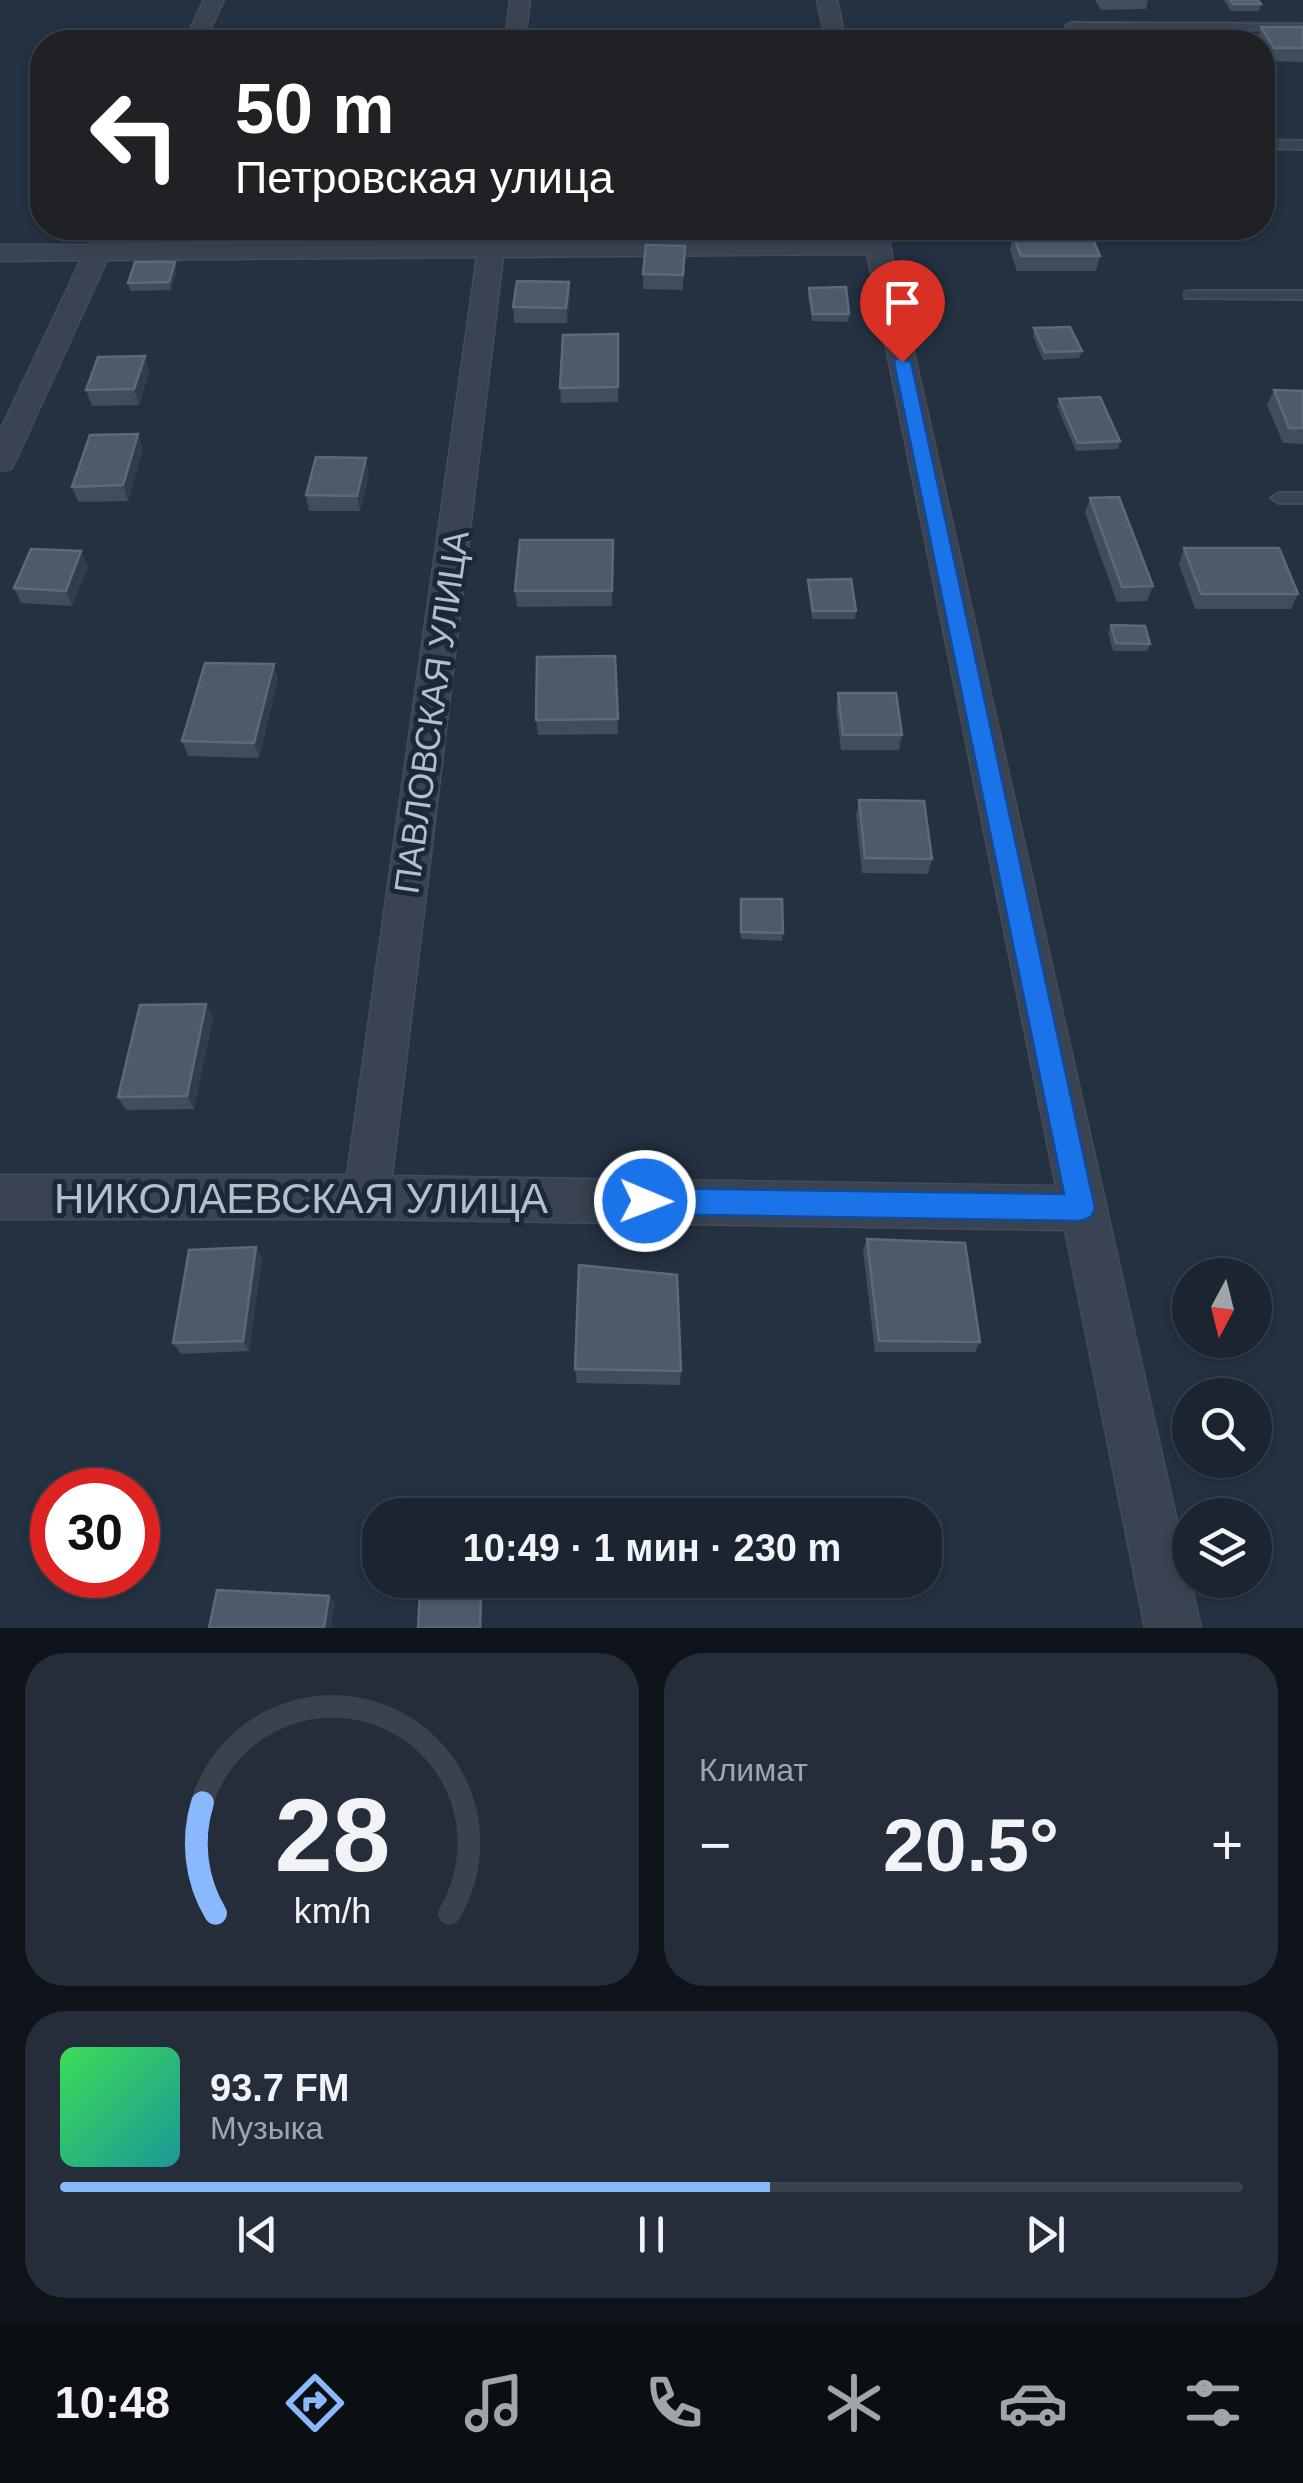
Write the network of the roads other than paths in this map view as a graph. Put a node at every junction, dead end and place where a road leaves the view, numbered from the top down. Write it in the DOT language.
graph roads {
  1 [pos="214,0"];
  2 [pos="520,0"];
  3 [pos="828,0"];
  4 [pos="1071,26"];
  5 [pos="1303,27"];
  6 [pos="200,30"];
  7 [pos="516,30"];
  8 [pos="834,30"];
  9 [pos="1275,144"];
  10 [pos="1303,145"];
  11 [pos="103,240"];
  12 [pos="493,240"];
  13 [pos="877,240"];
  14 [pos="0,253"];
  15 [pos="1190,295"];
  16 [pos="1303,296"];
  17 [pos="0,462"];
  18 [pos="1278,498"];
  19 [pos="1303,498"];
  20 [pos="0,1197"];
  21 [pos="367,1197"];
  22 [pos="1081,1208"];
  23 [pos="1172,1628"];
  1 -- 6 [label="street"];
  2 -- 7 [label="street"];
  3 -- 8 [label="street"];
  4 -- 5 [label="lane"];
  9 -- 10 [label="lane"];
  11 -- 14 [label="street"];
  11 -- 17 [label="street"];
  12 -- 21 [label="street, ПАВЛОВСКАЯ УЛИЦА"];
  13 -- 22 [label="street"];
  15 -- 16 [label="lane"];
  18 -- 19 [label="lane"];
  20 -- 21 [label="street, НИКОЛАЕВСКАЯ УЛИЦА"];
  21 -- 22 [label="street, НИКОЛАЕВСКАЯ УЛИЦА"];
  22 -- 23 [label="street"];
}
